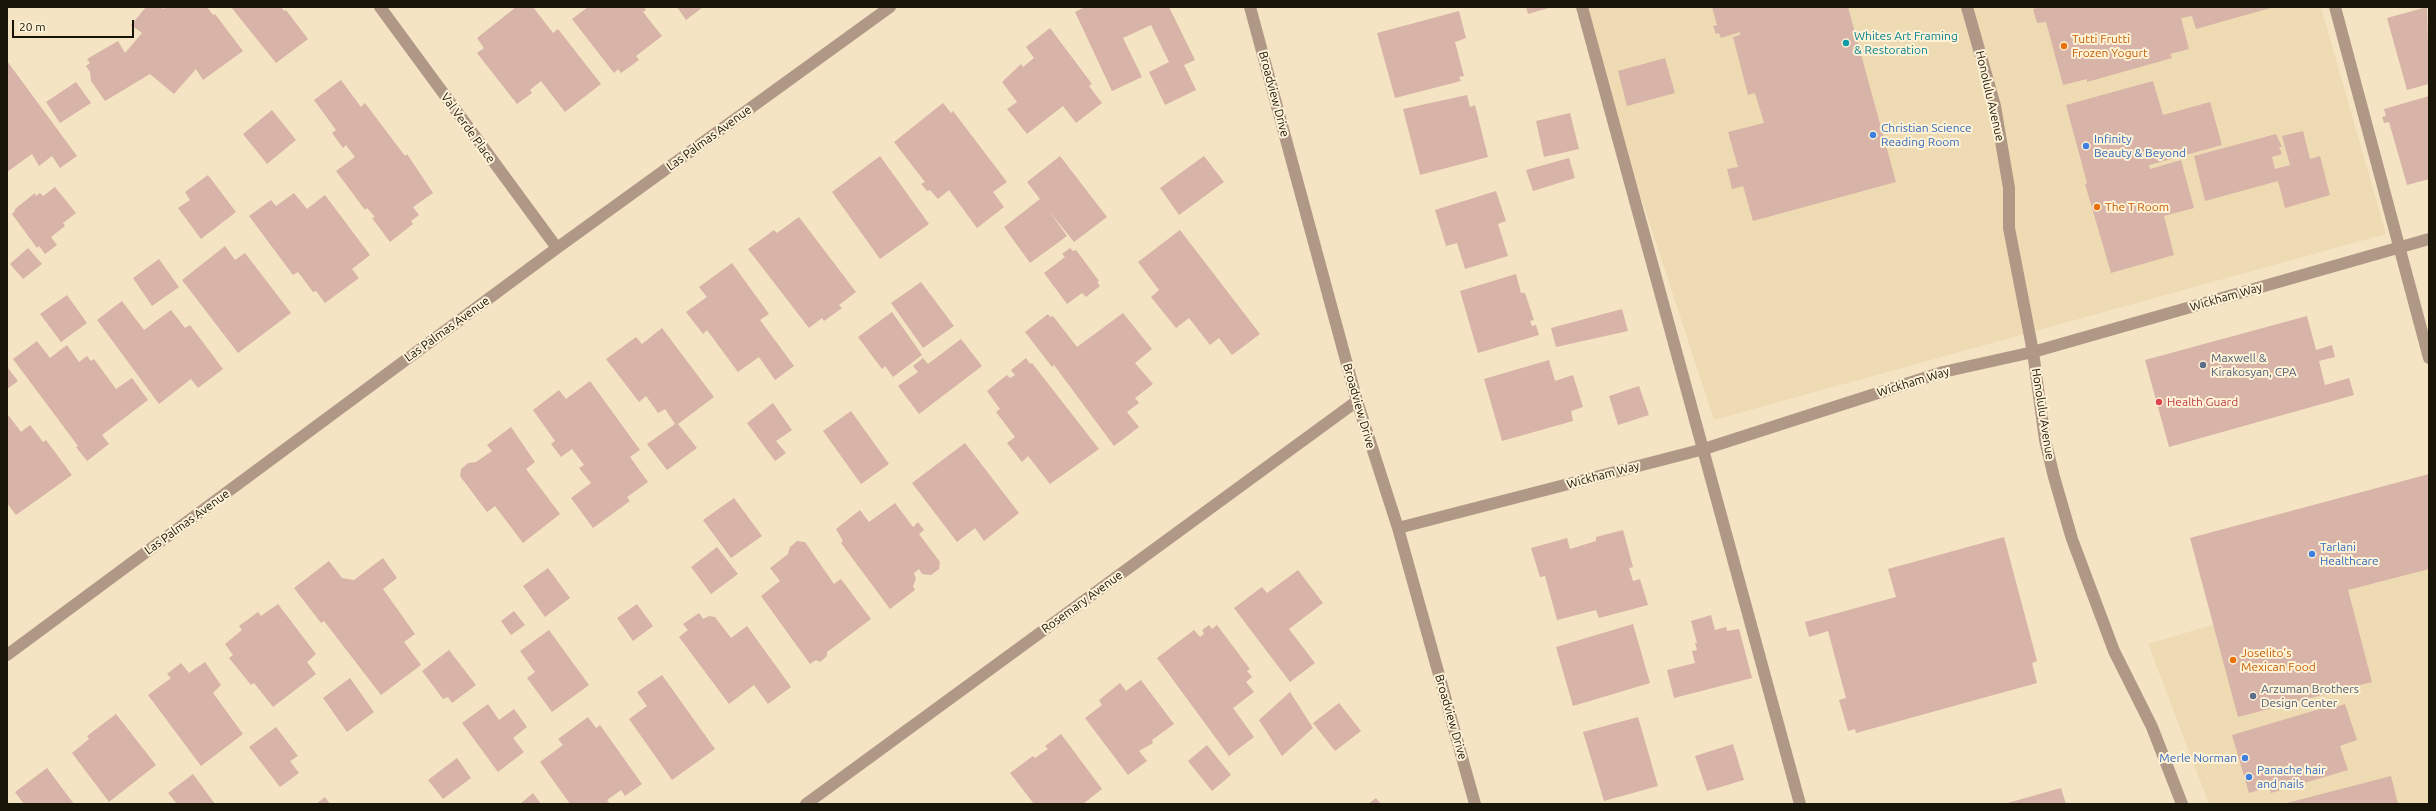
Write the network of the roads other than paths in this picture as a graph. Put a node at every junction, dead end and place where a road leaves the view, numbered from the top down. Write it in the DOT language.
graph roads {
  1 [pos="380,7"];
  2 [pos="890,7"];
  3 [pos="1250,7"];
  4 [pos="1582,7"];
  5 [pos="1967,7"];
  6 [pos="2335,7"];
  7 [pos="2429,239"];
  8 [pos="557,248"];
  9 [pos="2399,248"];
  10 [pos="2033,352"];
  11 [pos="2429,358"];
  12 [pos="1357,401"];
  13 [pos="1704,449"];
  14 [pos="1398,528"];
  15 [pos="7,655"];
  16 [pos="806,804"];
  17 [pos="1475,804"];
  18 [pos="1800,804"];
  19 [pos="2182,804"];
  1 -- 8 [label="street, Val Verde Place"];
  2 -- 8 [label="street, Las Palmas Avenue"];
  3 -- 12 [label="street, Broadview Drive"];
  4 -- 13 [label="street"];
  5 -- 10 [label="street, Honolulu Avenue"];
  6 -- 9 [label="street"];
  7 -- 9 [label="street, Wickham Way"];
  8 -- 15 [label="street, Las Palmas Avenue"];
  9 -- 10 [label="street, Wickham Way"];
  9 -- 11 [label="street"];
  10 -- 13 [label="street, Wickham Way"];
  10 -- 19 [label="street, Honolulu Avenue"];
  12 -- 14 [label="street, Broadview Drive"];
  12 -- 16 [label="street, Rosemary Avenue"];
  13 -- 14 [label="street, Wickham Way"];
  13 -- 18 [label="street"];
  14 -- 17 [label="street, Broadview Drive"];
}
